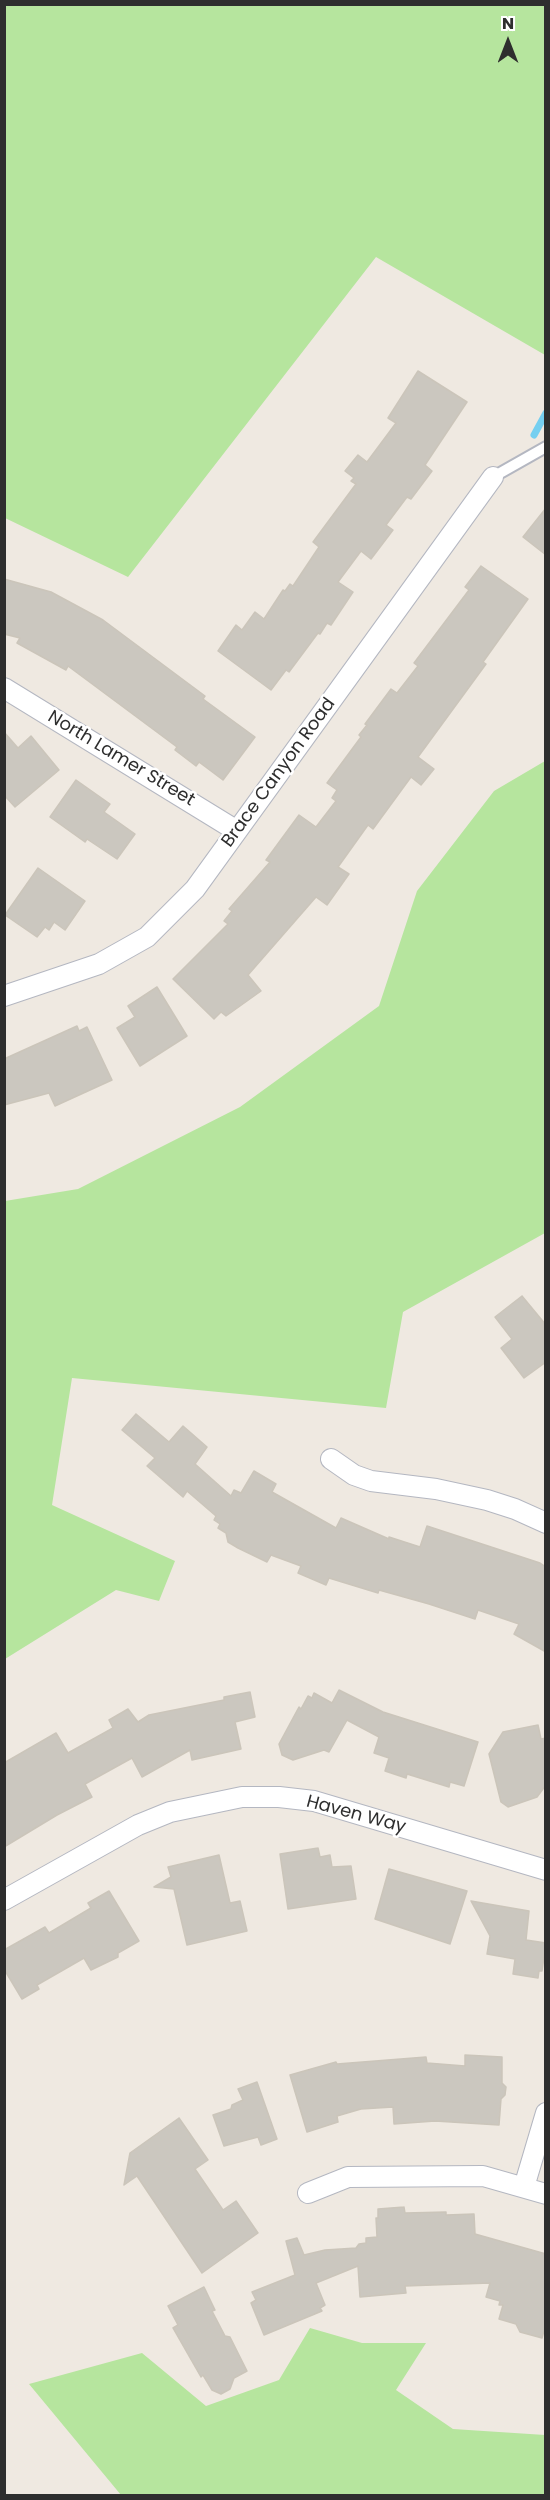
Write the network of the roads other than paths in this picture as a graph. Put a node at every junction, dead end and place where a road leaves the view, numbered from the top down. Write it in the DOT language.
graph roads {
  1 [pos="546,447"];
  2 [pos="494,477"];
  3 [pos="4,688"];
  4 [pos="237,831"];
  5 [pos="4,996"];
  6 [pos="331,1459"];
  7 [pos="546,1523"];
  8 [pos="546,1870"];
  9 [pos="4,1900"];
  10 [pos="546,2113"];
  11 [pos="524,2187"];
  12 [pos="308,2193"];
  13 [pos="546,2194"];
  1 -- 2 [label="lane"];
  2 -- 4 [label="street, Brace Canyon Road"];
  3 -- 4 [label="street, North Lamer Street"];
  4 -- 5 [label="street, Brace Canyon Road"];
  6 -- 7 [label="street"];
  8 -- 9 [label="street, Haven Way"];
  10 -- 11 [label="street"];
  11 -- 12 [label="street"];
  11 -- 13 [label="street"];
}
